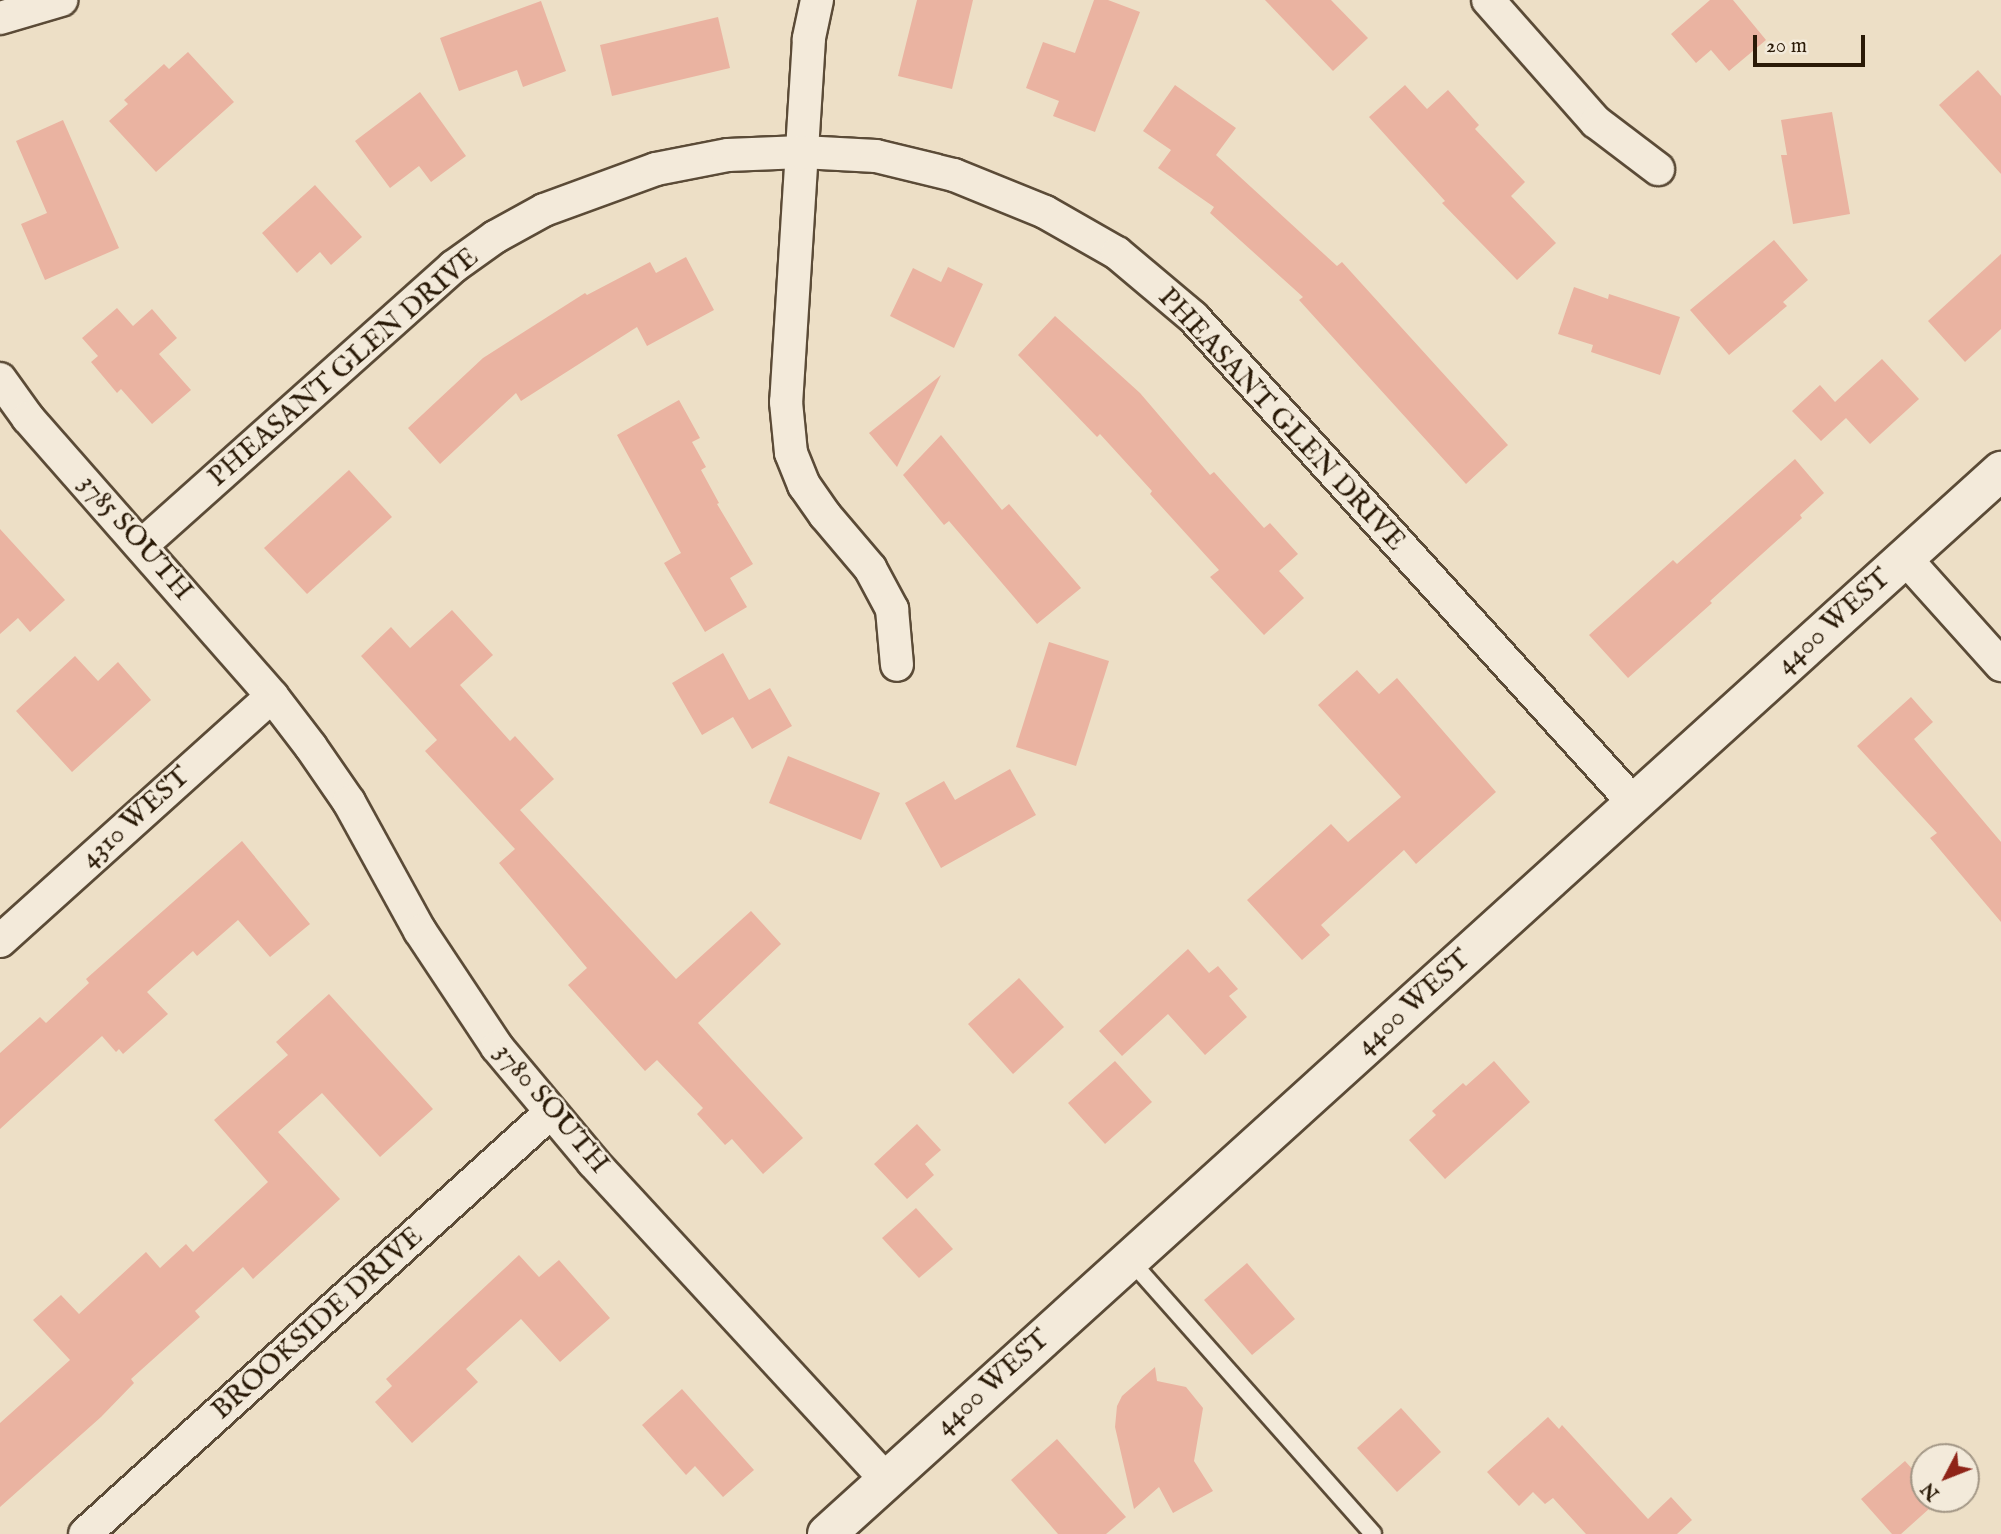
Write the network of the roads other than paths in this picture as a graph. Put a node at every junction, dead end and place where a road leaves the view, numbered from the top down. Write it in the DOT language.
graph roads {
  1 [pos="61,0"];
  2 [pos="817,0"];
  3 [pos="1488,0"];
  4 [pos="0,18"];
  5 [pos="802,152"];
  6 [pos="1658,169"];
  7 [pos="0,379"];
  8 [pos="2001,471"];
  9 [pos="141,546"];
  10 [pos="1905,558"];
  11 [pos="897,665"];
  12 [pos="2001,665"];
  13 [pos="272,696"];
  14 [pos="1634,803"];
  15 [pos="0,941"];
  16 [pos="550,1113"];
  17 [pos="1130,1260"];
  18 [pos="886,1480"];
  19 [pos="85,1534"];
  20 [pos="827,1534"];
  21 [pos="1373,1534"];
  1 -- 4 [label="street"];
  2 -- 5 [label="street"];
  3 -- 6 [label="street"];
  5 -- 9 [label="street, PHEASANT GLEN DRIVE"];
  5 -- 11 [label="street"];
  5 -- 14 [label="street, PHEASANT GLEN DRIVE"];
  7 -- 9 [label="street, 3785 SOUTH"];
  8 -- 10 [label="street, 4400 WEST"];
  9 -- 13 [label="street, 3785 SOUTH"];
  10 -- 12 [label="street"];
  10 -- 14 [label="street, 4400 WEST"];
  13 -- 15 [label="street, 4310 WEST"];
  13 -- 16 [label="street, 3780 SOUTH"];
  14 -- 17 [label="street, 4400 WEST"];
  16 -- 18 [label="street, 3780 SOUTH"];
  16 -- 19 [label="street, BROOKSIDE DRIVE"];
  17 -- 18 [label="street, 4400 WEST"];
  17 -- 21 [label="lane"];
  18 -- 20 [label="street, 4400 WEST"];
}
